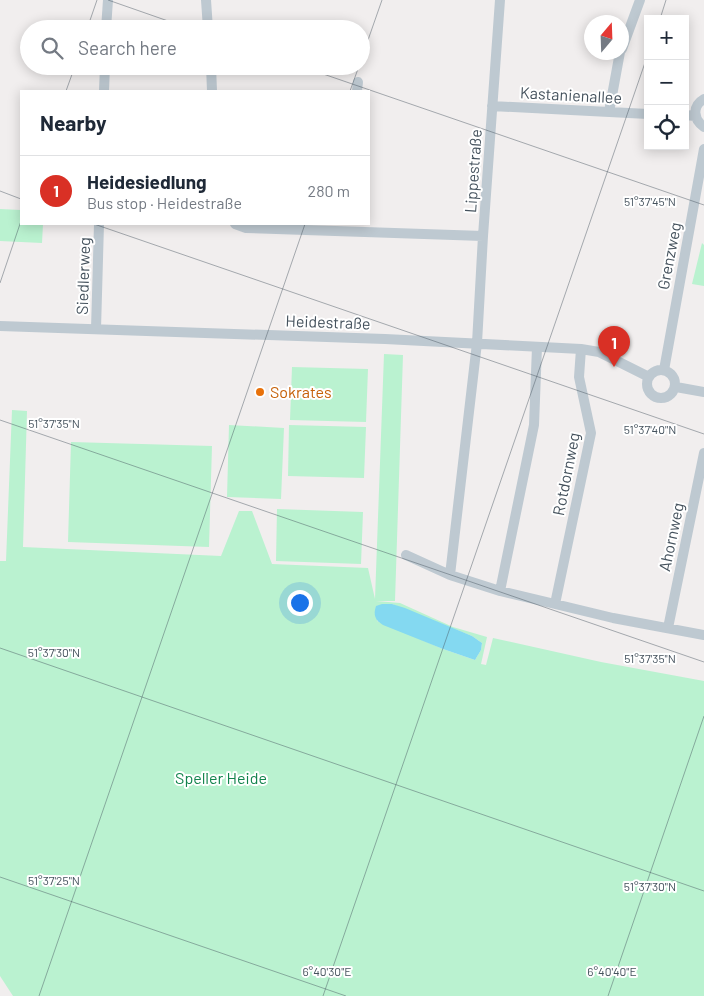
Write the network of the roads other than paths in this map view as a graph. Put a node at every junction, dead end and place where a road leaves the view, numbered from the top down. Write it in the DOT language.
graph roads {
  1 [pos="108,0"];
  2 [pos="206,0"];
  3 [pos="500,0"];
  4 [pos="640,0"];
  5 [pos="107,20"];
  6 [pos="207,20"];
  7 [pos="629,30"];
  8 [pos="619,60"];
  9 [pos="105,75"];
  10 [pos="211,75"];
  11 [pos="104,90"];
  12 [pos="212,90"];
  13 [pos="704,99"];
  14 [pos="492,106"];
  15 [pos="609,112"];
  16 [pos="644,114"];
  17 [pos="690,116"];
  18 [pos="704,127"];
  19 [pos="704,149"];
  20 [pos="99,225"];
  21 [pos="238,225"];
  22 [pos="348,227"];
  23 [pos="483,236"];
  24 [pos="0,326"];
  25 [pos="96,329"];
  26 [pos="477,343"];
  27 [pos="537,347"];
  28 [pos="581,349"];
  29 [pos="664,370"];
  30 [pos="649,377"];
  31 [pos="676,387"];
  32 [pos="704,392"];
  33 [pos="704,453"];
  34 [pos="406,555"];
  35 [pos="450,574"];
  36 [pos="500,591"];
  37 [pos="555,604"];
  38 [pos="668,628"];
  39 [pos="704,636"];
  1 -- 5 [label="street"];
  2 -- 6 [label="street"];
  3 -- 14 [label="street, Lippestraße"];
  4 -- 7 [label="street"];
  8 -- 15 [label="street"];
  9 -- 11 [label="street"];
  10 -- 12 [label="street"];
  13 -- 17 [label="street"];
  14 -- 15 [label="street, Kastanienallee"];
  14 -- 23 [label="street, Lippestraße"];
  15 -- 16 [label="street, Kastanienallee"];
  17 -- 18 [label="street"];
  19 -- 29 [label="street, Grenzweg"];
  20 -- 25 [label="street, Siedlerweg"];
  21 -- 22 [label="street"];
  22 -- 23 [label="street"];
  23 -- 26 [label="street, Lippestraße"];
  24 -- 25 [label="street, Heidestraße"];
  25 -- 26 [label="street, Heidestraße"];
  26 -- 27 [label="street, Heidestraße"];
  26 -- 35 [label="street"];
  27 -- 28 [label="street, Heidestraße"];
  27 -- 36 [label="street"];
  28 -- 30 [label="street, Heidestraße"];
  28 -- 37 [label="street, Rotdornweg"];
  29 -- 30 [label="street"];
  29 -- 31 [label="street"];
  30 -- 31 [label="street"];
  31 -- 32 [label="street"];
  33 -- 38 [label="street, Ahornweg"];
  34 -- 35 [label="street"];
  35 -- 36 [label="street"];
  36 -- 37 [label="street"];
  37 -- 38 [label="street"];
  38 -- 39 [label="street"];
}
